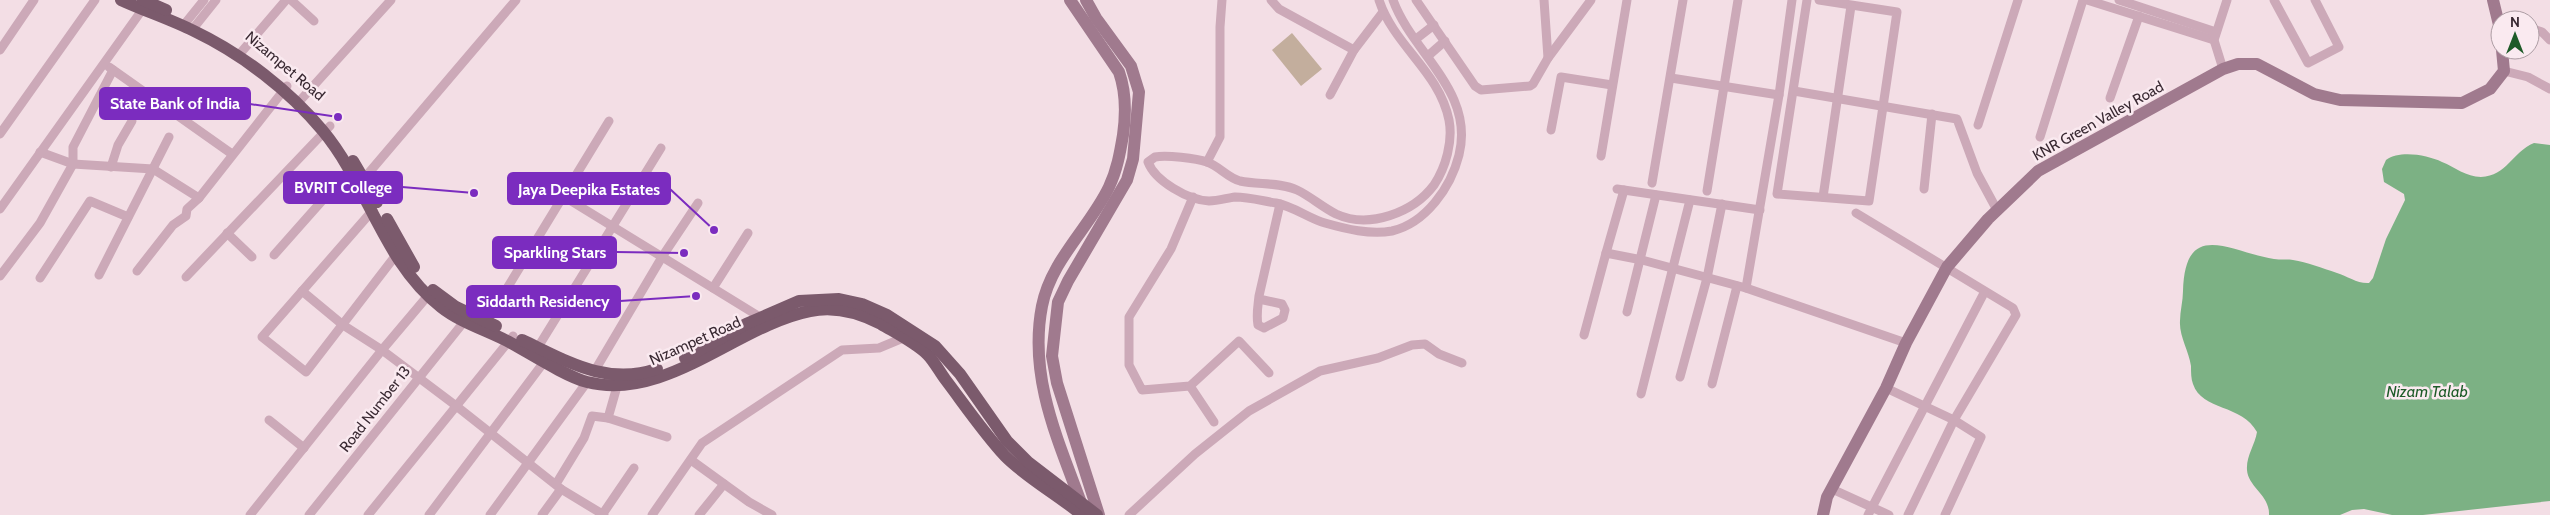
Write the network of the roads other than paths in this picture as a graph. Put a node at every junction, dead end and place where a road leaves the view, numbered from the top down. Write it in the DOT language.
graph roads {
  1 [pos="34,0"];
  2 [pos="96,0"];
  3 [pos="121,0"];
  4 [pos="204,0"];
  5 [pos="216,0"];
  6 [pos="286,0"];
  7 [pos="291,0"];
  8 [pos="391,0"];
  9 [pos="516,0"];
  10 [pos="1070,0"];
  11 [pos="1086,0"];
  12 [pos="1222,0"];
  13 [pos="1271,0"];
  14 [pos="1378,0"];
  15 [pos="1393,0"];
  16 [pos="1416,0"];
  17 [pos="1544,0"];
  18 [pos="1591,0"];
  19 [pos="1627,0"];
  20 [pos="1683,0"];
  21 [pos="1738,0"];
  22 [pos="1792,0"];
  23 [pos="1807,0"];
  24 [pos="1820,0"];
  25 [pos="2018,0"];
  26 [pos="2085,0"];
  27 [pos="2119,0"];
  28 [pos="2227,0"];
  29 [pos="2274,0"];
  30 [pos="2315,0"];
  31 [pos="142,5"];
  32 [pos="1851,6"];
  33 [pos="1382,12"];
  34 [pos="2139,16"];
  35 [pos="314,21"];
  36 [pos="190,24"];
  37 [pos="1434,25"];
  38 [pos="2540,31"];
  39 [pos="2215,36"];
  40 [pos="1416,40"];
  41 [pos="2550,40"];
  42 [pos="1445,42"];
  43 [pos="0,50"];
  44 [pos="1354,50"];
  45 [pos="241,52"];
  46 [pos="1428,55"];
  47 [pos="1548,58"];
  48 [pos="2503,60"];
  49 [pos="102,63"];
  50 [pos="2223,69"];
  51 [pos="112,70"];
  52 [pos="2504,71"];
  53 [pos="1671,78"];
  54 [pos="1612,85"];
  55 [pos="1725,86"];
  56 [pos="285,89"];
  57 [pos="2550,89"];
  58 [pos="1794,91"];
  59 [pos="1330,95"];
  60 [pos="1779,95"];
  61 [pos="2110,98"];
  62 [pos="1837,99"];
  63 [pos="300,101"];
  64 [pos="1883,106"];
  65 [pos="1932,114"];
  66 [pos="132,121"];
  67 [pos="609,121"];
  68 [pos="1978,125"];
  69 [pos="327,129"];
  70 [pos="1551,130"];
  71 [pos="0,134"];
  72 [pos="169,137"];
  73 [pos="2040,137"];
  74 [pos="661,148"];
  75 [pos="40,152"];
  76 [pos="232,154"];
  77 [pos="1120,156"];
  78 [pos="1601,156"];
  79 [pos="1133,159"];
  80 [pos="1148,162"];
  81 [pos="1208,162"];
  82 [pos="73,164"];
  83 [pos="111,166"];
  84 [pos="353,167"];
  85 [pos="153,169"];
  86 [pos="1238,180"];
  87 [pos="362,181"];
  88 [pos="1652,183"];
  89 [pos="1924,189"];
  90 [pos="1707,191"];
  91 [pos="1656,195"];
  92 [pos="563,196"];
  93 [pos="1193,197"];
  94 [pos="1236,197"];
  95 [pos="199,198"];
  96 [pos="1823,198"];
  97 [pos="1690,200"];
  98 [pos="698,204"];
  99 [pos="1280,204"];
  100 [pos="1722,204"];
  101 [pos="0,209"];
  102 [pos="373,210"];
  103 [pos="1760,210"];
  104 [pos="1997,210"];
  105 [pos="1856,213"];
  106 [pos="128,217"];
  107 [pos="613,226"];
  108 [pos="227,233"];
  109 [pos="748,233"];
  110 [pos="1606,253"];
  111 [pos="274,255"];
  112 [pos="396,255"];
  113 [pos="252,257"];
  114 [pos="662,257"];
  115 [pos="1642,260"];
  116 [pos="1947,267"];
  117 [pos="1674,269"];
  118 [pos="137,271"];
  119 [pos="99,275"];
  120 [pos="0,276"];
  121 [pos="186,277"];
  122 [pos="40,278"];
  123 [pos="1707,278"];
  124 [pos="1742,287"];
  125 [pos="713,288"];
  126 [pos="302,291"];
  127 [pos="430,293"];
  128 [pos="1984,293"];
  129 [pos="1259,299"];
  130 [pos="1627,312"];
  131 [pos="467,317"];
  132 [pos="760,317"];
  133 [pos="342,325"];
  134 [pos="485,325"];
  135 [pos="1584,335"];
  136 [pos="904,338"];
  137 [pos="511,339"];
  138 [pos="1906,344"];
  139 [pos="382,350"];
  140 [pos="541,354"];
  141 [pos="1462,364"];
  142 [pos="1269,373"];
  143 [pos="418,377"];
  144 [pos="591,377"];
  145 [pos="1680,378"];
  146 [pos="618,384"];
  147 [pos="1712,384"];
  148 [pos="1190,386"];
  149 [pos="1886,388"];
  150 [pos="1640,394"];
  151 [pos="455,405"];
  152 [pos="1925,406"];
  153 [pos="608,418"];
  154 [pos="269,420"];
  155 [pos="1954,420"];
  156 [pos="1214,422"];
  157 [pos="491,432"];
  158 [pos="667,437"];
  159 [pos="304,448"];
  160 [pos="691,460"];
  161 [pos="529,463"];
  162 [pos="634,468"];
  163 [pos="1071,474"];
  164 [pos="1087,476"];
  165 [pos="724,484"];
  166 [pos="559,486"];
  167 [pos="1832,488"];
  168 [pos="1083,511"];
  169 [pos="1870,511"];
  170 [pos="250,515"];
  171 [pos="309,515"];
  172 [pos="368,515"];
  173 [pos="429,515"];
  174 [pos="490,515"];
  175 [pos="542,515"];
  176 [pos="603,515"];
  177 [pos="652,515"];
  178 [pos="699,515"];
  179 [pos="772,515"];
  180 [pos="1098,515"];
  181 [pos="1129,515"];
  182 [pos="1823,515"];
  183 [pos="1888,515"];
  184 [pos="1908,515"];
  185 [pos="1945,515"];
  1 -- 43 [label="street"];
  2 -- 71 [label="street"];
  3 -- 31 [label="main road, Nizampet Road"];
  4 -- 36 [label="street"];
  5 -- 36 [label="street"];
  6 -- 45 [label="street"];
  7 -- 35 [label="street"];
  8 -- 63 [label="street"];
  9 -- 87 [label="street"];
  10 -- 77 [label="street"];
  11 -- 79 [label="street"];
  12 -- 81 [label="street"];
  13 -- 44 [label="street"];
  14 -- 33 [label="street"];
  15 -- 40 [label="street"];
  16 -- 37 [label="street"];
  17 -- 47 [label="street"];
  18 -- 47 [label="street"];
  19 -- 54 [label="street"];
  20 -- 53 [label="street"];
  21 -- 55 [label="street"];
  22 -- 60 [label="street"];
  23 -- 58 [label="street"];
  24 -- 32 [label="street"];
  25 -- 68 [label="street"];
  26 -- 34 [label="street"];
  26 -- 73 [label="street"];
  27 -- 39 [label="street"];
  28 -- 39 [label="street"];
  29 -- 30 [label="street"];
  31 -- 36 [label="main road, Nizampet Road"];
  31 -- 49 [label="street"];
  32 -- 62 [label="street"];
  32 -- 64 [label="street"];
  33 -- 44 [label="street"];
  33 -- 86 [label="street"];
  34 -- 39 [label="street"];
  34 -- 61 [label="street"];
  36 -- 45 [label="main road, Nizampet Road"];
  37 -- 40 [label="street"];
  37 -- 42 [label="street"];
  38 -- 41 [label="street"];
  39 -- 50 [label="street"];
  40 -- 46 [label="street"];
  42 -- 46 [label="street"];
  42 -- 47 [label="street"];
  44 -- 59 [label="street"];
  45 -- 56 [label="main road, Nizampet Road"];
  46 -- 99 [label="street"];
  48 -- 52 [label="street"];
  49 -- 51 [label="street"];
  49 -- 75 [label="street"];
  50 -- 52 [label="street, KNR Green Valley Road"];
  50 -- 104 [label="street, KNR Green Valley Road"];
  51 -- 76 [label="street"];
  51 -- 82 [label="street"];
  52 -- 57 [label="street"];
  53 -- 55 [label="street"];
  53 -- 88 [label="street"];
  54 -- 70 [label="street"];
  54 -- 78 [label="street"];
  55 -- 60 [label="street"];
  55 -- 90 [label="street"];
  56 -- 63 [label="main road, Nizampet Road"];
  56 -- 76 [label="street"];
  58 -- 62 [label="street"];
  58 -- 96 [label="street"];
  60 -- 103 [label="street"];
  62 -- 64 [label="street"];
  62 -- 96 [label="street"];
  63 -- 69 [label="main road, Nizampet Road"];
  64 -- 65 [label="street"];
  64 -- 96 [label="street"];
  65 -- 89 [label="street"];
  65 -- 104 [label="street"];
  66 -- 83 [label="street"];
  67 -- 92 [label="street"];
  69 -- 84 [label="main road, Nizampet Road"];
  69 -- 108 [label="street"];
  72 -- 85 [label="street"];
  74 -- 107 [label="street"];
  75 -- 82 [label="street"];
  75 -- 101 [label="street"];
  76 -- 95 [label="street"];
  77 -- 79 [label="street"];
  77 -- 163 [label="street"];
  79 -- 80 [label="street"];
  79 -- 164 [label="street"];
  80 -- 81 [label="street"];
  80 -- 93 [label="street"];
  81 -- 86 [label="street"];
  82 -- 83 [label="street"];
  82 -- 120 [label="street"];
  83 -- 85 [label="street"];
  84 -- 87 [label="main road, Nizampet Road"];
  84 -- 111 [label="street"];
  85 -- 95 [label="street"];
  85 -- 106 [label="street"];
  86 -- 94 [label="street"];
  87 -- 102 [label="main road, Nizampet Road"];
  87 -- 127 [label="main road, Nizampet Road"];
  91 -- 97 [label="street"];
  91 -- 110 [label="street"];
  91 -- 115 [label="street"];
  92 -- 107 [label="street"];
  92 -- 134 [label="street"];
  93 -- 94 [label="street"];
  93 -- 148 [label="street"];
  94 -- 99 [label="street"];
  95 -- 118 [label="street"];
  97 -- 100 [label="street"];
  97 -- 117 [label="street"];
  98 -- 114 [label="street"];
  99 -- 129 [label="street"];
  100 -- 103 [label="street"];
  100 -- 123 [label="street"];
  102 -- 112 [label="main road, Nizampet Road"];
  102 -- 126 [label="street"];
  103 -- 124 [label="street"];
  104 -- 116 [label="street, KNR Green Valley Road"];
  105 -- 116 [label="street"];
  106 -- 119 [label="street"];
  106 -- 122 [label="street"];
  107 -- 114 [label="street"];
  107 -- 140 [label="street"];
  108 -- 113 [label="street"];
  108 -- 121 [label="street"];
  109 -- 125 [label="street"];
  110 -- 115 [label="street"];
  110 -- 135 [label="street"];
  112 -- 127 [label="main road, Nizampet Road"];
  112 -- 133 [label="street"];
  114 -- 125 [label="street"];
  114 -- 144 [label="street"];
  115 -- 117 [label="street"];
  115 -- 130 [label="street"];
  116 -- 128 [label="street"];
  116 -- 138 [label="street, KNR Green Valley Road"];
  117 -- 123 [label="street"];
  117 -- 150 [label="street"];
  123 -- 124 [label="street"];
  123 -- 145 [label="street"];
  124 -- 138 [label="street"];
  124 -- 147 [label="street"];
  125 -- 132 [label="street"];
  126 -- 133 [label="street"];
  126 -- 133 [label="street"];
  127 -- 131 [label="main road, Nizampet Road"];
  127 -- 139 [label="street"];
  128 -- 152 [label="street"];
  128 -- 155 [label="street"];
  131 -- 134 [label="main road, Nizampet Road"];
  131 -- 143 [label="street, Road Number 13"];
  132 -- 144 [label="main road, Nizampet Road"];
  132 -- 168 [label="main road, Nizampet Road"];
  133 -- 139 [label="street"];
  134 -- 137 [label="main road, Nizampet Road"];
  136 -- 146 [label="main road, Nizampet Road"];
  136 -- 160 [label="street"];
  136 -- 168 [label="main road, Nizampet Road"];
  137 -- 140 [label="main road, Nizampet Road"];
  137 -- 151 [label="street"];
  138 -- 149 [label="street, KNR Green Valley Road"];
  139 -- 143 [label="street"];
  139 -- 159 [label="street"];
  140 -- 144 [label="main road, Nizampet Road"];
  140 -- 157 [label="street"];
  141 -- 181 [label="street"];
  142 -- 148 [label="street"];
  143 -- 151 [label="street"];
  143 -- 171 [label="street, Road Number 13"];
  144 -- 146 [label="main road, Nizampet Road"];
  144 -- 161 [label="street"];
  146 -- 153 [label="street"];
  148 -- 156 [label="street"];
  149 -- 152 [label="street"];
  149 -- 167 [label="street, KNR Green Valley Road"];
  151 -- 157 [label="street"];
  151 -- 172 [label="street"];
  152 -- 155 [label="street"];
  152 -- 169 [label="street"];
  153 -- 158 [label="street"];
  153 -- 166 [label="street"];
  154 -- 159 [label="street"];
  155 -- 184 [label="street"];
  155 -- 185 [label="street"];
  157 -- 161 [label="street"];
  157 -- 173 [label="street"];
  159 -- 170 [label="street"];
  160 -- 165 [label="street"];
  160 -- 177 [label="street"];
  161 -- 166 [label="street"];
  161 -- 174 [label="street"];
  162 -- 176 [label="street"];
  163 -- 164 [label="street"];
  163 -- 168 [label="street"];
  164 -- 180 [label="street"];
  165 -- 178 [label="street"];
  165 -- 179 [label="street"];
  166 -- 175 [label="street"];
  166 -- 176 [label="street"];
  167 -- 169 [label="street"];
  167 -- 182 [label="street, KNR Green Valley Road"];
  168 -- 180 [label="main road, Nizampet Road"];
  169 -- 183 [label="street"];
}
